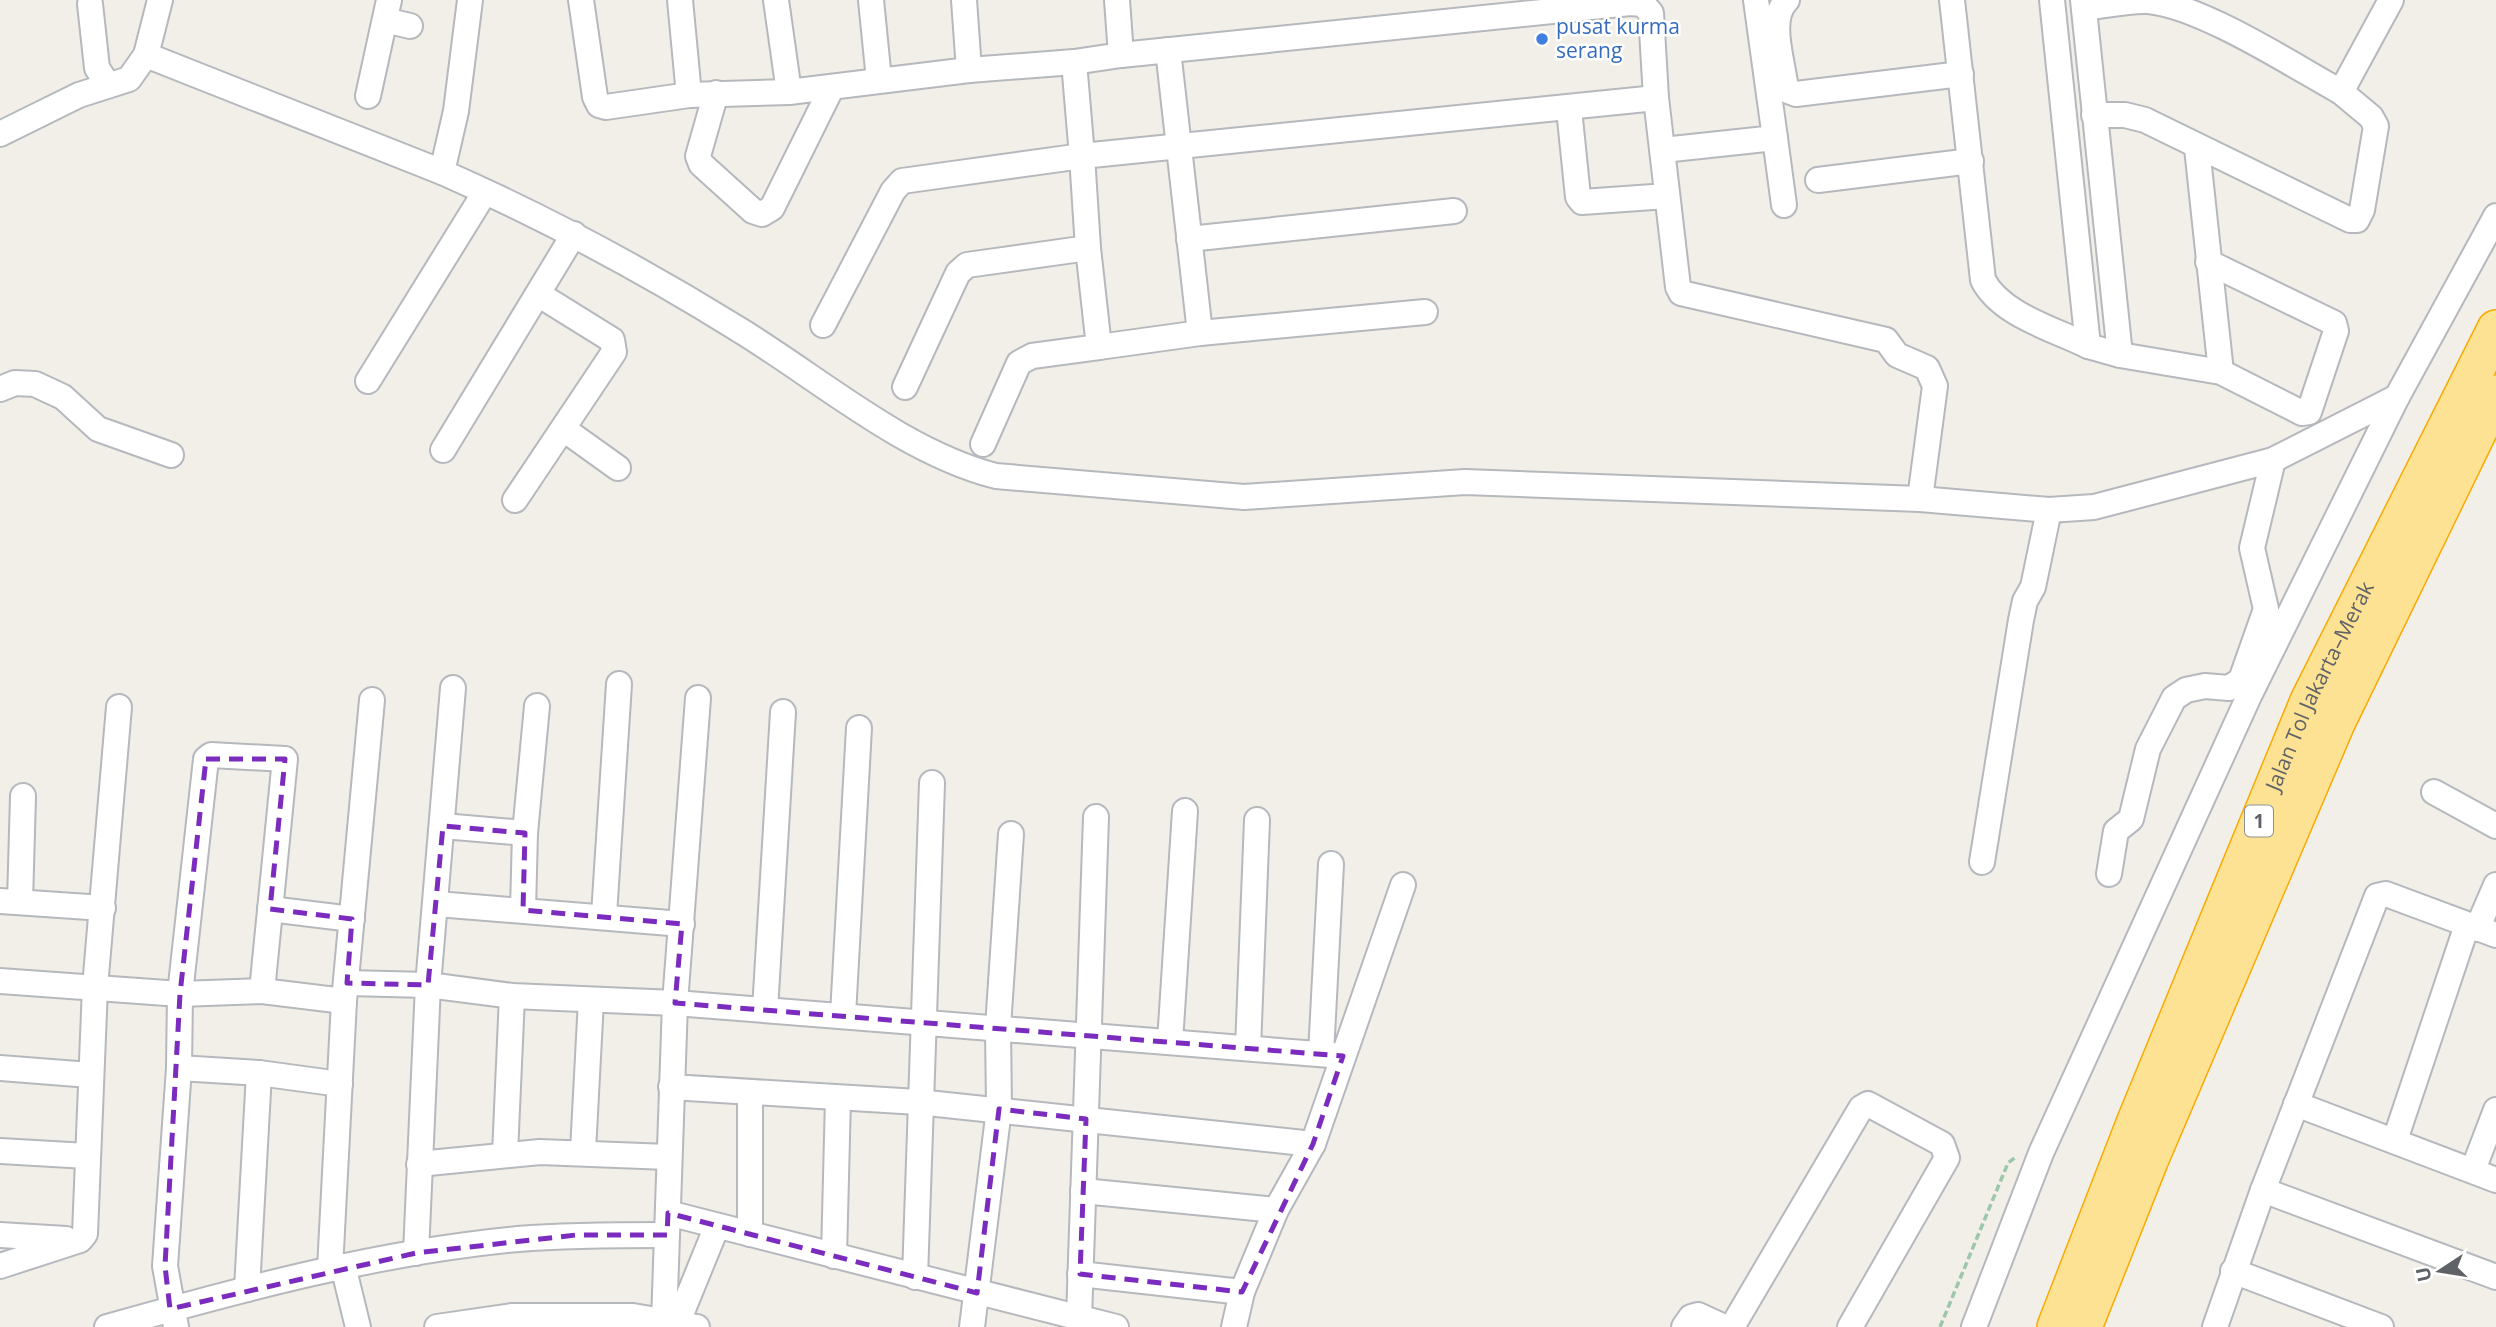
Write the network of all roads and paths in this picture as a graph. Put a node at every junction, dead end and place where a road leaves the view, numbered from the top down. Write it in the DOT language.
graph roads {
  1 [pos="160,0"];
  2 [pos="470,0"];
  3 [pos="581,0"];
  4 [pos="680,0"];
  5 [pos="776,0"];
  6 [pos="871,0"];
  7 [pos="964,0"];
  8 [pos="1117,0"];
  9 [pos="1756,0"];
  10 [pos="1787,0"];
  11 [pos="1952,0"];
  12 [pos="2052,0"];
  13 [pos="2391,0"];
  14 [pos="90,4"];
  15 [pos="2084,4"];
  16 [pos="387,10"];
  17 [pos="410,26"];
  18 [pos="1168,50"];
  19 [pos="146,55"];
  20 [pos="1121,55"];
  21 [pos="1074,62"];
  22 [pos="969,70"];
  23 [pos="1961,74"];
  24 [pos="879,80"];
  25 [pos="108,85"];
  26 [pos="832,87"];
  27 [pos="789,92"];
  28 [pos="2341,92"];
  29 [pos="716,93"];
  30 [pos="689,95"];
  31 [pos="368,96"];
  32 [pos="1656,98"];
  33 [pos="1569,108"];
  34 [pos="2094,115"];
  35 [pos="0,134"];
  36 [pos="1775,138"];
  37 [pos="1178,146"];
  38 [pos="2197,148"];
  39 [pos="1663,150"];
  40 [pos="1082,156"];
  41 [pos="1971,161"];
  42 [pos="442,172"];
  43 [pos="1818,180"];
  44 [pos="485,192"];
  45 [pos="1667,196"];
  46 [pos="1784,205"];
  47 [pos="1454,211"];
  48 [pos="2496,216"];
  49 [pos="574,234"];
  50 [pos="1189,239"];
  51 [pos="1088,248"];
  52 [pos="2208,262"];
  53 [pos="538,294"];
  54 [pos="1425,312"];
  55 [pos="823,325"];
  56 [pos="2496,330"];
  57 [pos="1200,333"];
  58 [pos="2088,346"];
  59 [pos="1099,347"];
  60 [pos="2120,355"];
  61 [pos="2221,372"];
  62 [pos="368,381"];
  63 [pos="905,387"];
  64 [pos="0,389"];
  65 [pos="2496,394"];
  66 [pos="2397,397"];
  67 [pos="565,430"];
  68 [pos="983,444"];
  69 [pos="443,450"];
  70 [pos="171,454"];
  71 [pos="2273,460"];
  72 [pos="618,468"];
  73 [pos="1920,499"];
  74 [pos="515,500"];
  75 [pos="2049,510"];
  76 [pos="619,684"];
  77 [pos="453,688"];
  78 [pos="698,698"];
  79 [pos="372,700"];
  80 [pos="537,706"];
  81 [pos="119,707"];
  82 [pos="783,712"];
  83 [pos="859,728"];
  84 [pos="932,783"];
  85 [pos="2434,792"];
  86 [pos="23,796"];
  87 [pos="1185,811"];
  88 [pos="1096,817"];
  89 [pos="1257,820"];
  90 [pos="443,826"];
  91 [pos="2496,826"];
  92 [pos="525,833"];
  93 [pos="1011,834"];
  94 [pos="1982,862"];
  95 [pos="1331,864"];
  96 [pos="2109,874"];
  97 [pos="1403,885"];
  98 [pos="2496,885"];
  99 [pos="10,901"];
  100 [pos="437,904"];
  101 [pos="103,908"];
  102 [pos="270,909"];
  103 [pos="523,910"];
  104 [pos="604,915"];
  105 [pos="352,919"];
  106 [pos="682,923"];
  107 [pos="2480,930"];
  108 [pos="0,981"];
  109 [pos="428,985"];
  110 [pos="95,987"];
  111 [pos="262,991"];
  112 [pos="346,992"];
  113 [pos="180,994"];
  114 [pos="512,996"];
  115 [pos="591,1000"];
  116 [pos="675,1003"];
  117 [pos="765,1010"];
  118 [pos="843,1015"];
  119 [pos="921,1021"];
  120 [pos="998,1027"];
  121 [pos="1170,1042"];
  122 [pos="1248,1048"];
  123 [pos="1332,1055"];
  124 [pos="0,1068"];
  125 [pos="179,1068"];
  126 [pos="260,1073"];
  127 [pos="90,1075"];
  128 [pos="340,1084"];
  129 [pos="671,1087"];
  130 [pos="750,1092"];
  131 [pos="838,1098"];
  132 [pos="919,1102"];
  133 [pos="2296,1104"];
  134 [pos="999,1109"];
  135 [pos="2496,1110"];
  136 [pos="2395,1140"];
  137 [pos="1313,1144"];
  138 [pos="0,1151"];
  139 [pos="583,1151"];
  140 [pos="2041,1153"];
  141 [pos="505,1154"];
  142 [pos="88,1156"];
  143 [pos="668,1157"];
  144 [pos="419,1164"];
  145 [pos="2473,1170"];
  146 [pos="2496,1180"];
  147 [pos="2263,1190"];
  148 [pos="1083,1191"];
  149 [pos="1276,1210"];
  150 [pos="668,1224"];
  151 [pos="717,1226"];
  152 [pos="750,1234"];
  153 [pos="0,1235"];
  154 [pos="77,1240"];
  155 [pos="416,1254"];
  156 [pos="834,1256"];
  157 [pos="0,1266"];
  158 [pos="336,1267"];
  159 [pos="2233,1271"];
  160 [pos="1080,1274"];
  161 [pos="915,1277"];
  162 [pos="2496,1277"];
  163 [pos="247,1289"];
  164 [pos="1242,1292"];
  165 [pos="977,1293"];
  166 [pos="173,1318"];
  167 [pos="1079,1318"];
  168 [pos="512,1323"];
  169 [pos="679,1324"];
  170 [pos="107,1327"];
  171 [pos="358,1327"];
  172 [pos="437,1327"];
  173 [pos="972,1327"];
  174 [pos="1116,1327"];
  175 [pos="1234,1327"];
  176 [pos="1684,1327"];
  177 [pos="1724,1327"];
  178 [pos="1732,1327"];
  179 [pos="1850,1327"];
  180 [pos="1940,1327"];
  181 [pos="1975,1327"];
  182 [pos="2056,1327"];
  183 [pos="2083,1327"];
  184 [pos="2214,1327"];
  185 [pos="2381,1327"];
  1 -- 19 [label="street"];
  2 -- 42 [label="street"];
  3 -- 30 [label="street"];
  4 -- 30 [label="street"];
  5 -- 27 [label="street"];
  6 -- 24 [label="street"];
  7 -- 22 [label="street"];
  8 -- 20 [label="street"];
  9 -- 36 [label="street"];
  10 -- 23 [label="street"];
  11 -- 23 [label="street"];
  12 -- 58 [label="street"];
  13 -- 28 [label="street"];
  14 -- 25 [label="street"];
  15 -- 28 [label="street"];
  15 -- 34 [label="street"];
  16 -- 17 [label="street"];
  16 -- 31 [label="street"];
  18 -- 20 [label="street"];
  18 -- 32 [label="street"];
  18 -- 37 [label="street"];
  19 -- 25 [label="street"];
  19 -- 42 [label="street"];
  20 -- 21 [label="street"];
  21 -- 22 [label="street"];
  21 -- 40 [label="street"];
  22 -- 24 [label="street"];
  23 -- 41 [label="street"];
  24 -- 26 [label="street"];
  25 -- 35 [label="street"];
  26 -- 27 [label="street"];
  26 -- 29 [label="street"];
  27 -- 29 [label="street"];
  28 -- 38 [label="street"];
  29 -- 30 [label="street"];
  32 -- 33 [label="street"];
  32 -- 39 [label="street"];
  33 -- 37 [label="street"];
  33 -- 45 [label="street"];
  34 -- 38 [label="street"];
  34 -- 60 [label="street"];
  36 -- 39 [label="street"];
  36 -- 46 [label="street"];
  37 -- 40 [label="street"];
  37 -- 50 [label="street"];
  38 -- 52 [label="street"];
  39 -- 45 [label="street"];
  40 -- 51 [label="street"];
  40 -- 55 [label="street"];
  41 -- 43 [label="street"];
  41 -- 58 [label="street"];
  42 -- 44 [label="street"];
  44 -- 49 [label="street"];
  44 -- 62 [label="street"];
  45 -- 73 [label="street"];
  47 -- 50 [label="street"];
  48 -- 66 [label="street"];
  49 -- 53 [label="street"];
  49 -- 73 [label="street"];
  50 -- 57 [label="street"];
  51 -- 59 [label="street"];
  51 -- 63 [label="street"];
  52 -- 61 [label="street"];
  52 -- 61 [label="street"];
  53 -- 67 [label="street"];
  53 -- 69 [label="street"];
  54 -- 57 [label="street"];
  56 -- 182 [label="highway, Jalan Tol Jakarta–Merak / 1"];
  57 -- 59 [label="street"];
  58 -- 60 [label="street"];
  59 -- 68 [label="street"];
  60 -- 61 [label="street"];
  64 -- 70 [label="street"];
  65 -- 183 [label="highway, Jalan Tol Jakarta–Merak / 1"];
  66 -- 71 [label="street"];
  66 -- 140 [label="street"];
  67 -- 72 [label="street"];
  67 -- 74 [label="street"];
  71 -- 75 [label="street"];
  71 -- 96 [label="street"];
  73 -- 75 [label="street"];
  75 -- 94 [label="street"];
  76 -- 104 [label="street"];
  77 -- 90 [label="street"];
  78 -- 106 [label="street"];
  79 -- 105 [label="street"];
  80 -- 92 [label="street"];
  81 -- 101 [label="street"];
  82 -- 117 [label="street"];
  83 -- 118 [label="street"];
  84 -- 119 [label="street"];
  85 -- 91 [label="street"];
  86 -- 99 [label="street"];
  87 -- 121 [label="street"];
  88 -- 148 [label="street"];
  89 -- 122 [label="street"];
  90 -- 92 [label="street"];
  90 -- 100 [label="street"];
  92 -- 103 [label="street"];
  93 -- 120 [label="street"];
  95 -- 123 [label="street"];
  97 -- 123 [label="street"];
  98 -- 107 [label="street"];
  99 -- 101 [label="street"];
  100 -- 103 [label="street"];
  100 -- 109 [label="street"];
  101 -- 110 [label="street"];
  102 -- 105 [label="street"];
  102 -- 111 [label="street"];
  102 -- 113 [label="street"];
  103 -- 104 [label="street"];
  104 -- 106 [label="street"];
  105 -- 112 [label="street"];
  106 -- 116 [label="street"];
  107 -- 133 [label="street"];
  107 -- 136 [label="street"];
  108 -- 110 [label="street"];
  109 -- 112 [label="street"];
  109 -- 114 [label="street"];
  109 -- 144 [label="street"];
  110 -- 113 [label="street"];
  110 -- 127 [label="street"];
  111 -- 112 [label="street"];
  111 -- 113 [label="street"];
  112 -- 128 [label="street"];
  113 -- 125 [label="street"];
  114 -- 115 [label="street"];
  114 -- 141 [label="street"];
  115 -- 116 [label="street"];
  115 -- 139 [label="street"];
  116 -- 117 [label="street"];
  116 -- 129 [label="street"];
  117 -- 118 [label="street"];
  118 -- 119 [label="street"];
  119 -- 120 [label="street"];
  119 -- 132 [label="street"];
  120 -- 121 [label="street"];
  120 -- 134 [label="street"];
  121 -- 122 [label="street"];
  122 -- 123 [label="street"];
  123 -- 137 [label="street"];
  124 -- 127 [label="street"];
  125 -- 126 [label="street"];
  125 -- 166 [label="street"];
  126 -- 128 [label="street"];
  126 -- 163 [label="street"];
  127 -- 142 [label="street"];
  128 -- 158 [label="street"];
  129 -- 130 [label="street"];
  129 -- 143 [label="street"];
  130 -- 131 [label="street"];
  130 -- 152 [label="street"];
  131 -- 132 [label="street"];
  131 -- 156 [label="street"];
  132 -- 134 [label="street"];
  132 -- 161 [label="street"];
  133 -- 136 [label="street"];
  133 -- 147 [label="street"];
  134 -- 137 [label="street"];
  134 -- 165 [label="street"];
  135 -- 145 [label="street"];
  136 -- 145 [label="street"];
  137 -- 149 [label="street"];
  138 -- 142 [label="street"];
  139 -- 141 [label="street"];
  139 -- 143 [label="street"];
  140 -- 180 [label="path"];
  140 -- 181 [label="street"];
  141 -- 144 [label="street"];
  142 -- 154 [label="street"];
  143 -- 150 [label="street"];
  144 -- 155 [label="street"];
  145 -- 146 [label="street"];
  147 -- 159 [label="street"];
  147 -- 162 [label="street"];
  148 -- 149 [label="street"];
  148 -- 160 [label="street"];
  149 -- 164 [label="street"];
  150 -- 151 [label="street"];
  150 -- 155 [label="street"];
  150 -- 169 [label="street"];
  151 -- 152 [label="street"];
  151 -- 169 [label="street"];
  152 -- 156 [label="street"];
  153 -- 154 [label="street"];
  154 -- 157 [label="street"];
  155 -- 158 [label="street"];
  156 -- 161 [label="street"];
  158 -- 163 [label="street"];
  158 -- 171 [label="street"];
  159 -- 184 [label="street"];
  159 -- 185 [label="street"];
  160 -- 164 [label="street"];
  160 -- 167 [label="street"];
  161 -- 165 [label="street"];
  163 -- 166 [label="street"];
  164 -- 175 [label="street"];
  165 -- 167 [label="street"];
  165 -- 173 [label="street"];
  166 -- 170 [label="street"];
  167 -- 174 [label="street"];
  168 -- 169 [label="street"];
  168 -- 172 [label="street"];
  176 -- 177 [label="street"];
  178 -- 179 [label="street"];
}
